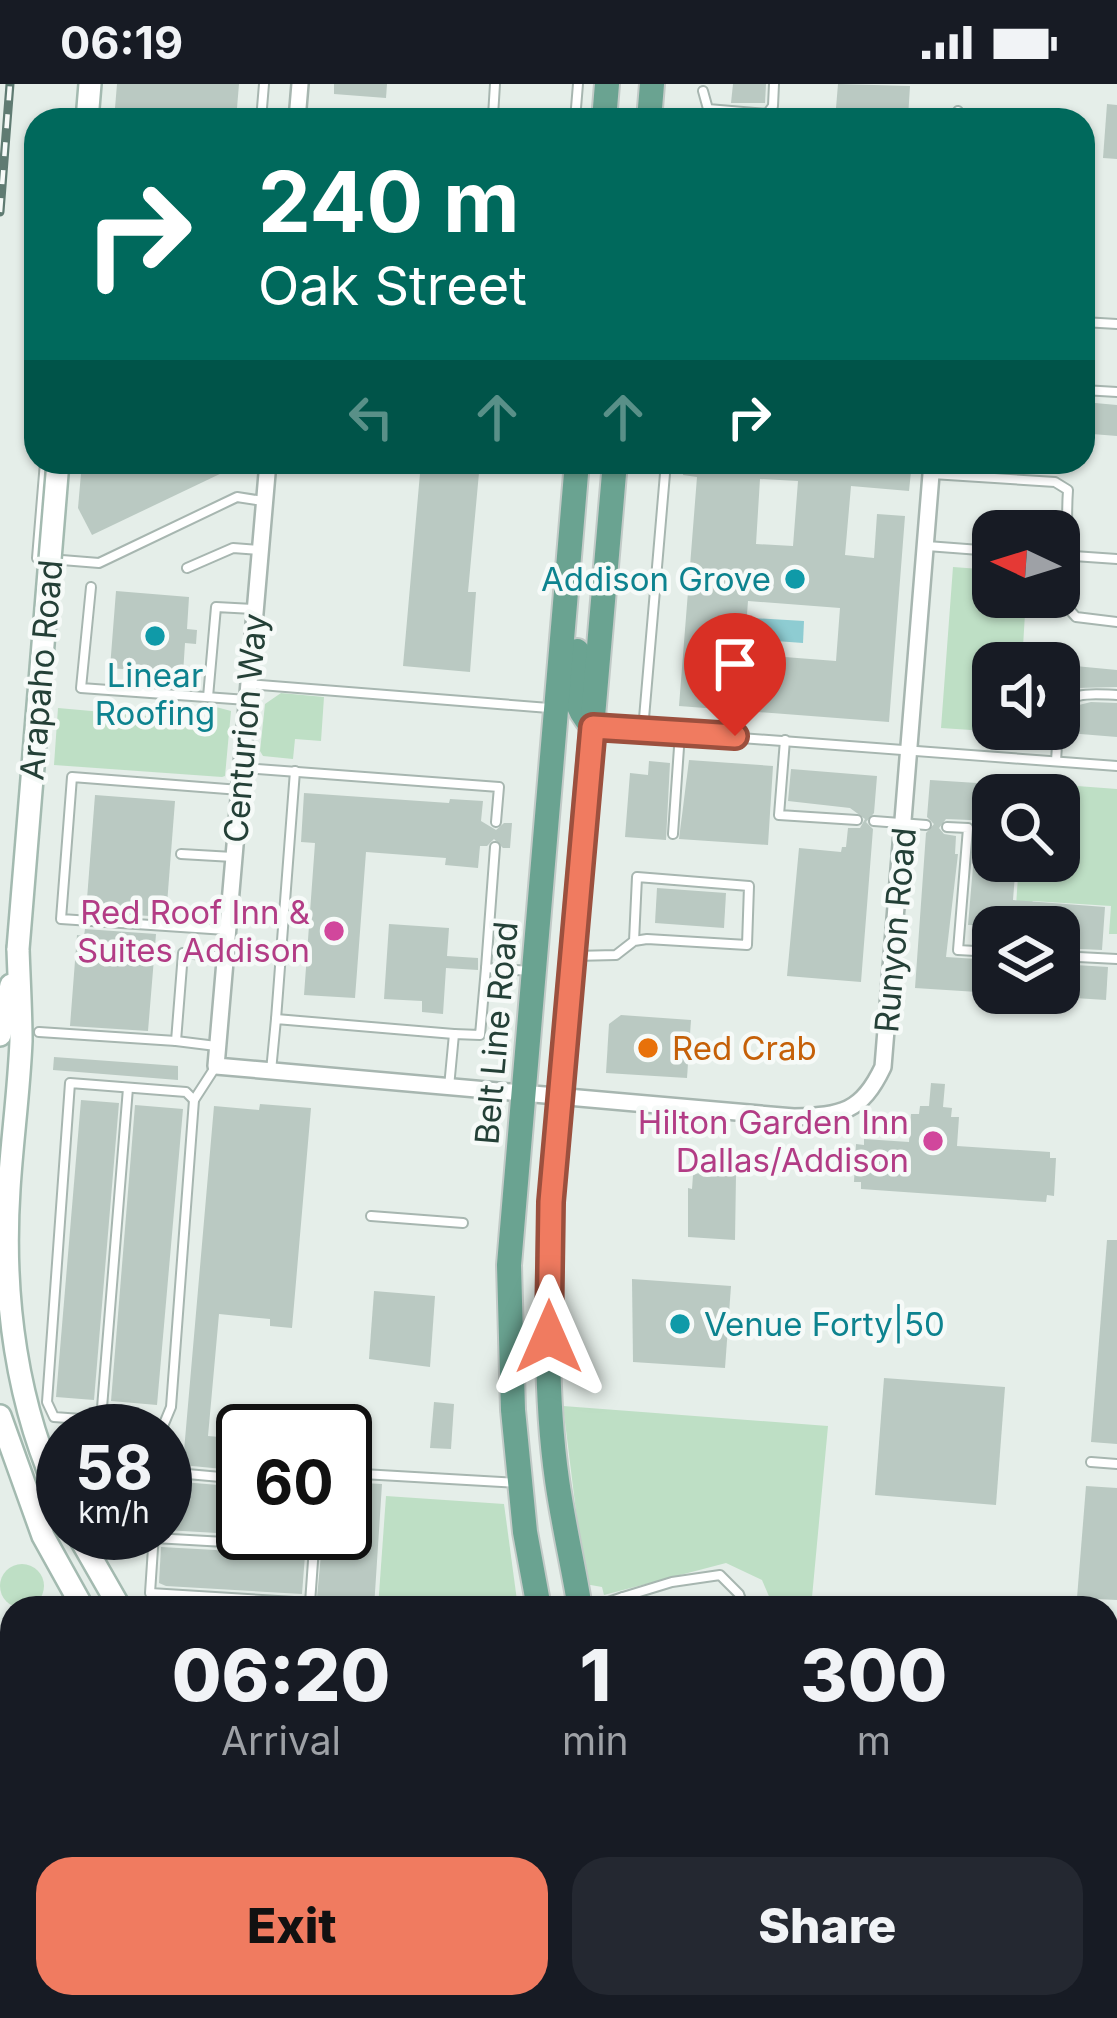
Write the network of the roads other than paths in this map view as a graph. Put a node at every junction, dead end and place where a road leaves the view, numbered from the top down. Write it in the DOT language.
graph roads {
  1 [pos="704,91"];
  2 [pos="708,108"];
  3 [pos="43,474"];
  4 [pos="57,474"];
  5 [pos="267,474"];
  6 [pos="576,474"];
  7 [pos="614,474"];
  8 [pos="665,474"];
  9 [pos="931,474"];
  10 [pos="984,474"];
  11 [pos="265,501"];
  12 [pos="1067,510"];
  13 [pos="926,546"];
  14 [pos="972,549"];
  15 [pos="260,550"];
  16 [pos="1080,557"];
  17 [pos="1117,559"];
  18 [pos="187,568"];
  19 [pos="91,587"];
  20 [pos="255,610"];
  21 [pos="564,613"];
  22 [pos="1080,617"];
  23 [pos="1117,622"];
  24 [pos="248,692"];
  25 [pos="1080,694"];
  26 [pos="1117,695"];
  27 [pos="208,698"];
  28 [pos="556,708"];
  29 [pos="593,727"];
  30 [pos="643,730"];
  31 [pos="680,733"];
  32 [pos="785,740"];
  33 [pos="1057,750"];
  34 [pos="910,751"];
  35 [pos="1056,761"];
  36 [pos="1117,766"];
  37 [pos="242,768"];
  38 [pos="296,771"];
  39 [pos="240,790"];
  40 [pos="857,820"];
  41 [pos="584,821"];
  42 [pos="874,821"];
  43 [pos="496,822"];
  44 [pos="904,824"];
  45 [pos="926,825"];
  46 [pos="947,826"];
  47 [pos="673,834"];
  48 [pos="495,847"];
  49 [pos="181,854"];
  50 [pos="234,858"];
  51 [pos="228,930"];
  52 [pos="634,941"];
  53 [pos="18,949"];
  54 [pos="972,951"];
  55 [pos="573,956"];
  56 [pos="225,957"];
  57 [pos="1080,957"];
  58 [pos="1117,959"];
  59 [pos="486,968"];
  60 [pos="535,972"];
  61 [pos="276,1019"];
  62 [pos="39,1032"];
  63 [pos="454,1034"];
  64 [pos="0,1035"];
  65 [pos="176,1041"];
  66 [pos="218,1047"];
  67 [pos="216,1066"];
  68 [pos="271,1072"];
  69 [pos="449,1087"];
  70 [pos="128,1088"];
  71 [pos="525,1093"];
  72 [pos="560,1096"];
  73 [pos="194,1100"];
  74 [pos="371,1216"];
  75 [pos="463,1223"];
  76 [pos="48,1404"];
  77 [pos="102,1404"];
  78 [pos="170,1404"];
  79 [pos="36,1415"];
  80 [pos="0,1416"];
  81 [pos="1090,1462"];
  82 [pos="1117,1464"];
  83 [pos="372,1474"];
  84 [pos="557,1478"];
  85 [pos="520,1482"];
  86 [pos="36,1484"];
  87 [pos="23,1489"];
  88 [pos="92,1560"];
  89 [pos="152,1560"];
  90 [pos="313,1560"];
  91 [pos="76,1596"];
  92 [pos="113,1596"];
  93 [pos="198,1596"];
  94 [pos="310,1596"];
  95 [pos="537,1596"];
  96 [pos="578,1596"];
  97 [pos="626,1596"];
  98 [pos="740,1596"];
  1 -- 2 [label="lane"];
  3 -- 11 [label="lane"];
  4 -- 53 [label="main road, Arapaho Road, bridge"];
  5 -- 11 [label="street, Centurion Way"];
  6 -- 21 [label="main road, Belt Line Road"];
  7 -- 29 [label="main road, Belt Line Road"];
  8 -- 30 [label="lane"];
  9 -- 13 [label="street, Runyon Road"];
  10 -- 12 [label="lane"];
  11 -- 15 [label="street, Centurion Way"];
  13 -- 14 [label="lane"];
  13 -- 34 [label="street, Runyon Road"];
  15 -- 18 [label="lane"];
  15 -- 20 [label="street, Centurion Way"];
  16 -- 17 [label="lane"];
  19 -- 27 [label="lane"];
  20 -- 24 [label="street, Centurion Way"];
  20 -- 27 [label="lane"];
  21 -- 28 [label="main road, Belt Line Road"];
  21 -- 29 [label="main road"];
  22 -- 23 [label="lane"];
  24 -- 27 [label="lane"];
  24 -- 28 [label="lane"];
  24 -- 37 [label="street, Centurion Way"];
  25 -- 26 [label="lane"];
  28 -- 41 [label="main road"];
  28 -- 60 [label="main road, Belt Line Road"];
  29 -- 30 [label="lane"];
  29 -- 41 [label="main road, Belt Line Road"];
  30 -- 31 [label="lane"];
  31 -- 32 [label="lane"];
  31 -- 47 [label="lane"];
  32 -- 34 [label="lane"];
  32 -- 40 [label="lane"];
  33 -- 35 [label="lane"];
  34 -- 35 [label="lane"];
  34 -- 44 [label="street, Runyon Road"];
  35 -- 36 [label="lane"];
  37 -- 38 [label="lane"];
  37 -- 39 [label="street, Centurion Way"];
  38 -- 43 [label="lane"];
  38 -- 61 [label="lane"];
  39 -- 50 [label="street, Centurion Way"];
  39 -- 51 [label="lane"];
  41 -- 55 [label="main road, Belt Line Road"];
  42 -- 44 [label="lane"];
  44 -- 45 [label="lane"];
  44 -- 72 [label="street, Runyon Road"];
  46 -- 54 [label="lane"];
  48 -- 59 [label="lane"];
  49 -- 50 [label="lane"];
  50 -- 51 [label="street, Centurion Way"];
  51 -- 56 [label="street, Centurion Way"];
  52 -- 52 [label="lane"];
  52 -- 55 [label="lane"];
  53 -- 64 [label="main road, Arapaho Road"];
  53 -- 79 [label="main road, Arapaho Road"];
  55 -- 72 [label="main road, Belt Line Road"];
  56 -- 65 [label="lane"];
  56 -- 66 [label="street, Centurion Way"];
  57 -- 58 [label="lane"];
  59 -- 60 [label="lane"];
  59 -- 63 [label="lane"];
  60 -- 71 [label="main road, Belt Line Road"];
  61 -- 63 [label="lane"];
  61 -- 68 [label="lane"];
  62 -- 65 [label="lane"];
  63 -- 69 [label="lane"];
  65 -- 66 [label="lane"];
  66 -- 67 [label="street, Centurion Way"];
  67 -- 68 [label="street, Runyon Road"];
  67 -- 73 [label="lane"];
  68 -- 69 [label="street, Runyon Road"];
  69 -- 71 [label="street, Runyon Road"];
  70 -- 73 [label="lane"];
  70 -- 76 [label="lane"];
  70 -- 77 [label="lane"];
  71 -- 72 [label="street, Runyon Road"];
  71 -- 85 [label="main road, Belt Line Road"];
  72 -- 84 [label="main road, Belt Line Road"];
  73 -- 78 [label="lane"];
  74 -- 75 [label="lane"];
  80 -- 87 [label="main road"];
  81 -- 82 [label="lane"];
  83 -- 85 [label="lane"];
  84 -- 85 [label="main road"];
  84 -- 96 [label="main road, Belt Line Road"];
  85 -- 95 [label="main road, Belt Line Road"];
  86 -- 87 [label="main road"];
  87 -- 91 [label="main road"];
  88 -- 92 [label="main road"];
  89 -- 93 [label="lane"];
  90 -- 94 [label="lane"];
  97 -- 98 [label="lane"];
}
